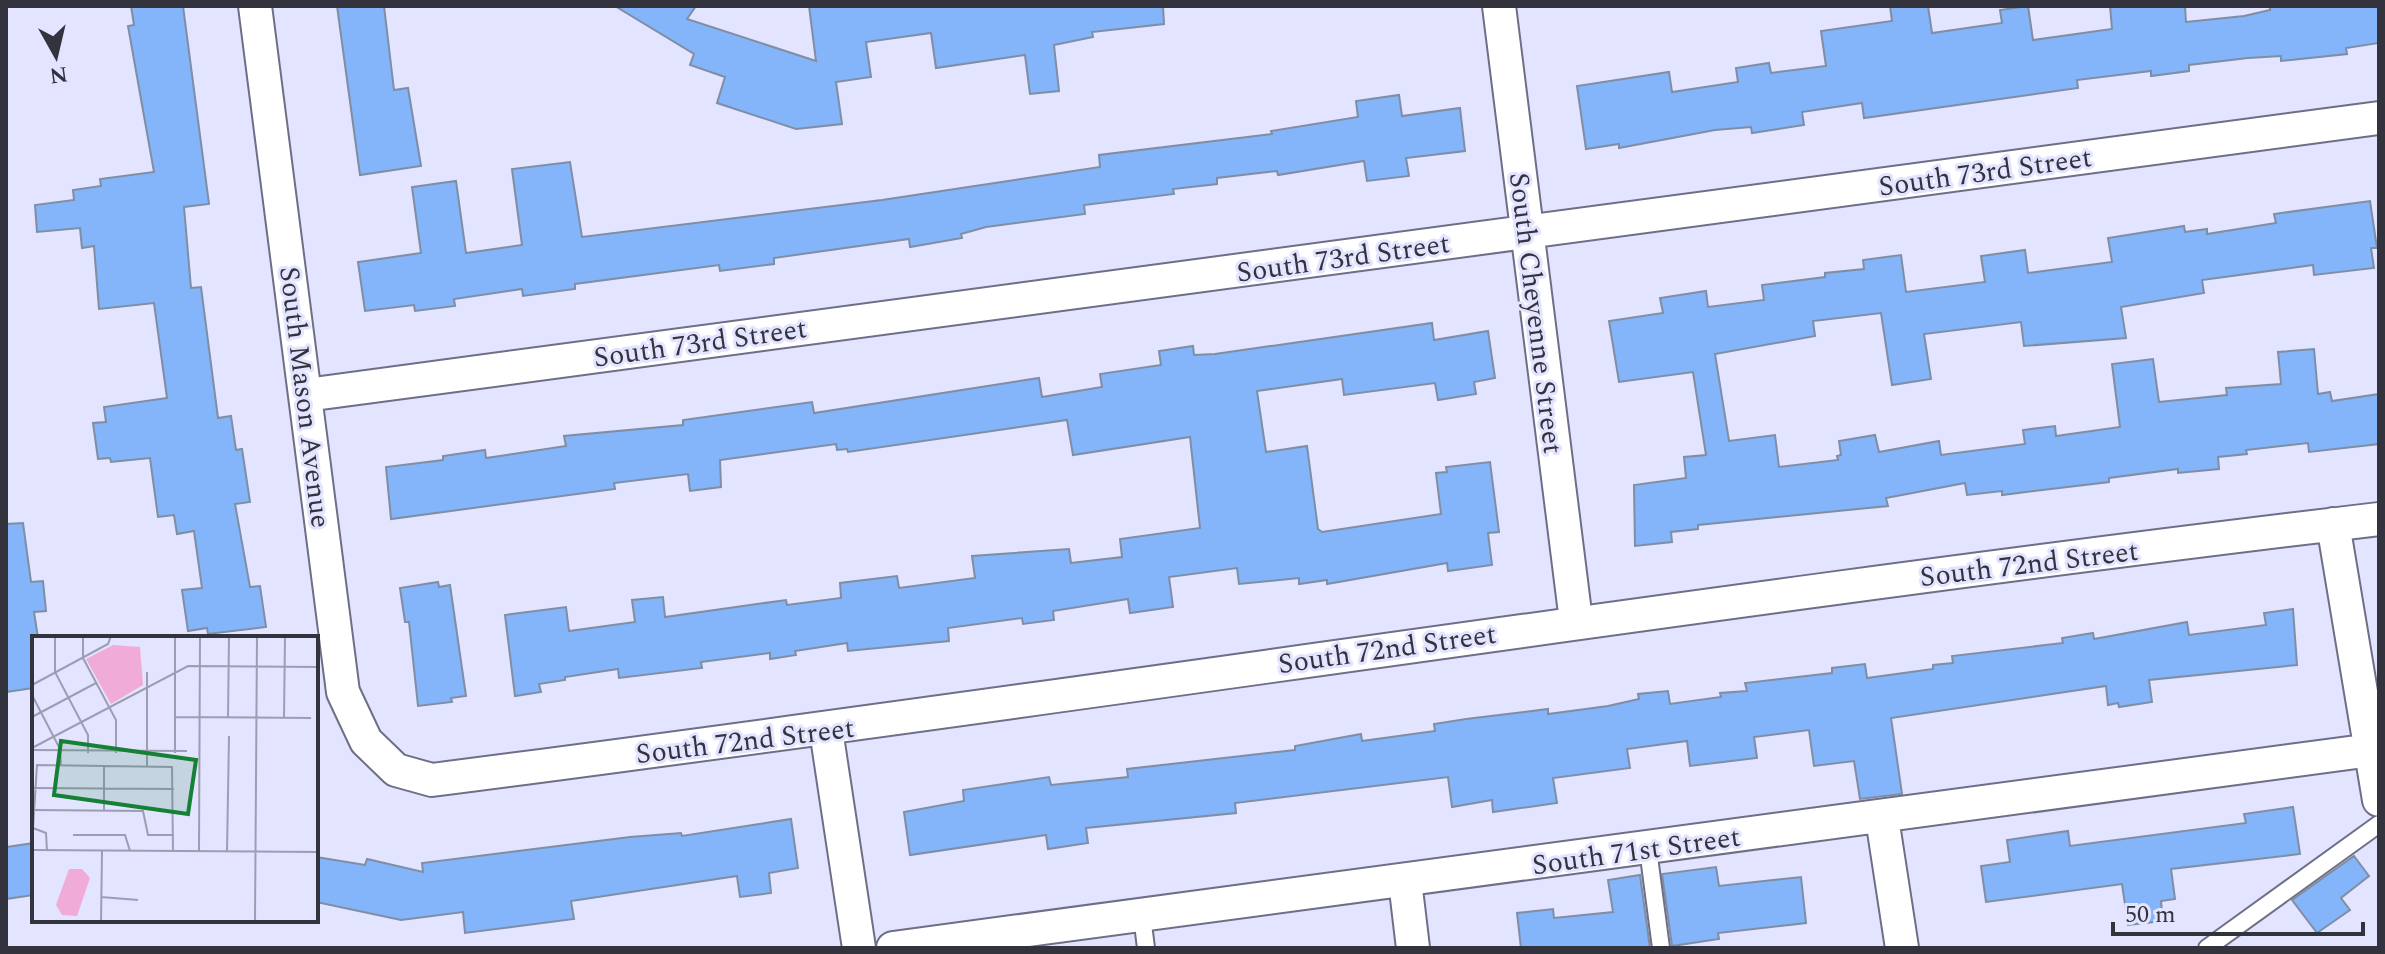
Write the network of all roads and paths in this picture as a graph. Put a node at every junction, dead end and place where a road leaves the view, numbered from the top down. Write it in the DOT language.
graph roads {
  1 [pos="255,6"];
  2 [pos="1499,6"];
  3 [pos="2379,118"];
  4 [pos="1527,233"];
  5 [pos="306,395"];
  6 [pos="2379,519"];
  7 [pos="2333,524"];
  8 [pos="1576,621"];
  9 [pos="826,730"];
  10 [pos="2374,750"];
  11 [pos="396,770"];
  12 [pos="2379,800"];
  13 [pos="1882,818"];
  14 [pos="2379,824"];
  15 [pos="1648,849"];
  16 [pos="1405,881"];
  17 [pos="1142,916"];
  18 [pos="859,948"];
  19 [pos="893,948"];
  20 [pos="1146,948"];
  21 [pos="1413,948"];
  22 [pos="1661,948"];
  23 [pos="1902,948"];
  24 [pos="2207,948"];
  1 -- 5 [label="street, South Mason Avenue"];
  2 -- 4 [label="street, South Cheyenne Street"];
  3 -- 4 [label="street, South 73rd Street"];
  4 -- 5 [label="street, South 73rd Street"];
  4 -- 8 [label="street, South Cheyenne Street"];
  5 -- 11 [label="street, South Mason Avenue"];
  6 -- 7 [label="street, South 72nd Street"];
  7 -- 8 [label="street, South 72nd Street"];
  7 -- 10 [label="street"];
  8 -- 9 [label="street, South 72nd Street"];
  9 -- 11 [label="street, South 72nd Street"];
  9 -- 18 [label="street"];
  10 -- 12 [label="street"];
  10 -- 13 [label="street, South 71st Street"];
  13 -- 15 [label="street, South 71st Street"];
  13 -- 23 [label="street"];
  14 -- 24 [label="lane"];
  15 -- 16 [label="street, South 71st Street"];
  15 -- 22 [label="lane"];
  16 -- 17 [label="street, South 71st Street"];
  16 -- 21 [label="street"];
  17 -- 19 [label="street, South 71st Street"];
  17 -- 20 [label="lane"];
}
